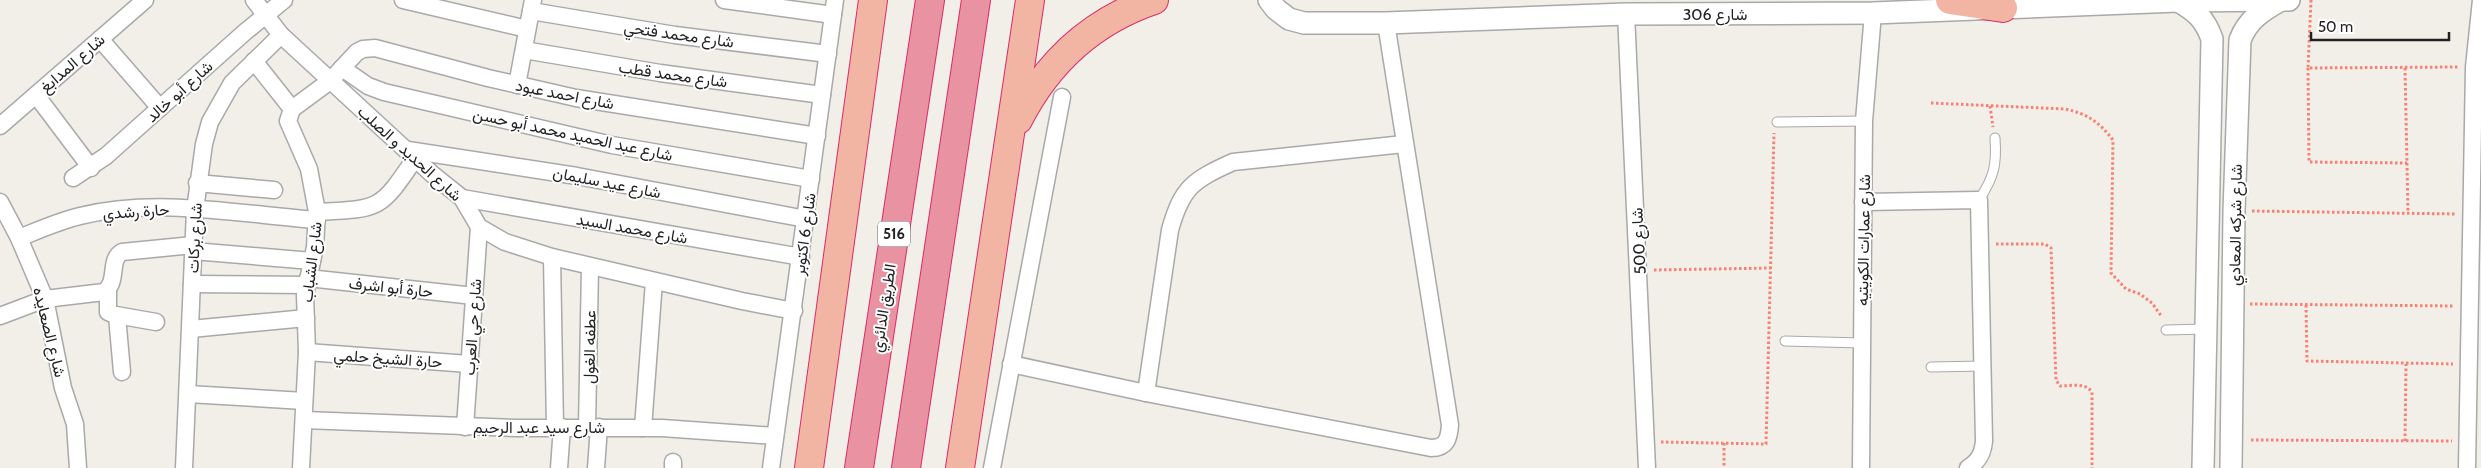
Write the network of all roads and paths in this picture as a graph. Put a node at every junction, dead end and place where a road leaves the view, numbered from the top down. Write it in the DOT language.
graph roads {
  1 [pos="145,0"];
  2 [pos="254,0"];
  3 [pos="284,0"];
  4 [pos="403,0"];
  5 [pos="724,0"];
  6 [pos="873,0"];
  7 [pos="930,0"];
  8 [pos="976,0"];
  9 [pos="1030,0"];
  10 [pos="1154,0"];
  11 [pos="1269,0"];
  12 [pos="1950,0"];
  13 [pos="2281,0"];
  14 [pos="2289,0"];
  15 [pos="2311,0"];
  16 [pos="2481,0"];
  17 [pos="2178,1"];
  18 [pos="532,6"];
  19 [pos="834,8"];
  20 [pos="2003,8"];
  21 [pos="1873,13"];
  22 [pos="1626,14"];
  23 [pos="264,15"];
  24 [pos="1386,23"];
  25 [pos="527,29"];
  26 [pos="281,35"];
  27 [pos="100,39"];
  28 [pos="524,50"];
  29 [pos="828,54"];
  30 [pos="254,61"];
  31 [pos="2474,67"];
  32 [pos="342,68"];
  33 [pos="2308,68"];
  34 [pos="2405,68"];
  35 [pos="330,81"];
  36 [pos="517,85"];
  37 [pos="36,94"];
  38 [pos="822,95"];
  39 [pos="1062,97"];
  40 [pos="1931,103"];
  41 [pos="1990,106"];
  42 [pos="160,108"];
  43 [pos="292,109"];
  44 [pos="1864,121"];
  45 [pos="1777,122"];
  46 [pos="0,126"];
  47 [pos="817,136"];
  48 [pos="1995,138"];
  49 [pos="1008,142"];
  50 [pos="1404,144"];
  51 [pos="412,153"];
  52 [pos="2407,163"];
  53 [pos="91,168"];
  54 [pos="73,178"];
  55 [pos="811,178"];
  56 [pos="197,183"];
  57 [pos="274,190"];
  58 [pos="2476,195"];
  59 [pos="462,198"];
  60 [pos="1980,200"];
  61 [pos="0,202"];
  62 [pos="1864,202"];
  63 [pos="195,210"];
  64 [pos="2234,211"];
  65 [pos="2408,213"];
  66 [pos="2471,214"];
  67 [pos="317,216"];
  68 [pos="806,219"];
  69 [pos="479,226"];
  70 [pos="19,238"];
  71 [pos="1980,244"];
  72 [pos="193,248"];
  73 [pos="552,257"];
  74 [pos="801,257"];
  75 [pos="312,261"];
  76 [pos="590,266"];
  77 [pos="1771,268"];
  78 [pos="1640,271"];
  79 [pos="307,281"];
  80 [pos="654,281"];
  81 [pos="192,284"];
  82 [pos="108,290"];
  83 [pos="474,296"];
  84 [pos="44,299"];
  85 [pos="2233,304"];
  86 [pos="2306,305"];
  87 [pos="2470,306"];
  88 [pos="794,311"];
  89 [pos="116,314"];
  90 [pos="0,316"];
  91 [pos="306,318"];
  92 [pos="156,322"];
  93 [pos="191,329"];
  94 [pos="2205,329"];
  95 [pos="2166,330"];
  96 [pos="1785,341"];
  97 [pos="1861,343"];
  98 [pos="307,352"];
  99 [pos="469,364"];
  100 [pos="1011,364"];
  101 [pos="2406,364"];
  102 [pos="2469,364"];
  103 [pos="1983,366"];
  104 [pos="1931,367"];
  105 [pos="122,372"];
  106 [pos="1146,393"];
  107 [pos="188,394"];
  108 [pos="304,401"];
  109 [pos="2474,414"];
  110 [pos="304,420"];
  111 [pos="464,426"];
  112 [pos="593,427"];
  113 [pos="558,428"];
  114 [pos="642,428"];
  115 [pos="775,436"];
  116 [pos="2231,440"];
  117 [pos="2406,441"];
  118 [pos="2468,441"];
  119 [pos="1646,442"];
  120 [pos="1724,443"];
  121 [pos="78,468"];
  122 [pos="184,468"];
  123 [pos="301,468"];
  124 [pos="559,468"];
  125 [pos="596,468"];
  126 [pos="771,468"];
  127 [pos="808,468"];
  128 [pos="859,468"];
  129 [pos="906,468"];
  130 [pos="960,468"];
  131 [pos="992,468"];
  132 [pos="1647,468"];
  133 [pos="1724,468"];
  134 [pos="1861,468"];
  135 [pos="1968,468"];
  136 [pos="2092,468"];
  137 [pos="2203,468"];
  138 [pos="2231,468"];
  139 [pos="2467,468"];
  1 -- 27 [label="street, شارع المدابغ"];
  2 -- 23 [label="street, شارع الحديد و الصلب"];
  3 -- 23 [label="street, شارع أبو خالد"];
  4 -- 25 [label="street"];
  5 -- 19 [label="street"];
  6 -- 127 [label="highway"];
  7 -- 128 [label="highway, الطريق الدائري / 516"];
  8 -- 129 [label="highway"];
  9 -- 49 [label="highway"];
  10 -- 49 [label="highway"];
  11 -- 24 [label="street, شارع 306"];
  12 -- 20 [label="highway"];
  13 -- 14 [label="street, شارع 306"];
  13 -- 17 [label="street, شارع 306"];
  13 -- 64 [label="street, شارع شركه المعادي"];
  15 -- 33 [label="path"];
  16 -- 31 [label="street"];
  17 -- 20 [label="street, شارع 306"];
  17 -- 94 [label="street, شارع شركه المعادي"];
  18 -- 25 [label="street"];
  18 -- 29 [label="street, شارع محمد فتحي"];
  19 -- 29 [label="street, شارع 6 اكتوبر"];
  20 -- 21 [label="street, شارع 306"];
  21 -- 22 [label="street, شارع 306"];
  21 -- 44 [label="street, شارع عمارات الكويتيه"];
  22 -- 24 [label="street, شارع 306"];
  22 -- 78 [label="street, شارع 500"];
  23 -- 26 [label="street, شارع الحديد و الصلب"];
  23 -- 42 [label="street, شارع أبو خالد"];
  24 -- 50 [label="street"];
  25 -- 28 [label="street"];
  26 -- 30 [label="street, شارع بركات"];
  26 -- 35 [label="street, شارع الحديد و الصلب"];
  27 -- 37 [label="street, شارع المدابغ"];
  27 -- 42 [label="street"];
  28 -- 36 [label="street"];
  28 -- 38 [label="street, شارع محمد قطب"];
  29 -- 38 [label="street, شارع 6 اكتوبر"];
  30 -- 43 [label="street"];
  30 -- 56 [label="street, شارع بركات"];
  31 -- 34 [label="path"];
  31 -- 58 [label="street"];
  32 -- 35 [label="street, شارع احمد عبود"];
  32 -- 36 [label="street, شارع احمد عبود"];
  32 -- 55 [label="street, شارع عبد الحميد محمد أبو حسن"];
  33 -- 34 [label="path"];
  33 -- 52 [label="path"];
  34 -- 52 [label="path"];
  35 -- 43 [label="street"];
  35 -- 51 [label="street, شارع الحديد و الصلب"];
  36 -- 47 [label="street, شارع احمد عبود"];
  37 -- 46 [label="street, شارع المدابغ"];
  37 -- 53 [label="street"];
  38 -- 47 [label="street, شارع 6 اكتوبر"];
  39 -- 100 [label="street"];
  40 -- 41 [label="path"];
  41 -- 48 [label="path"];
  41 -- 95 [label="path"];
  42 -- 53 [label="street, شارع أبو خالد"];
  43 -- 67 [label="street, شارع الشباب"];
  44 -- 45 [label="lane"];
  44 -- 62 [label="street, شارع عمارات الكويتيه"];
  45 -- 77 [label="path"];
  47 -- 55 [label="street, شارع 6 اكتوبر"];
  48 -- 60 [label="lane"];
  49 -- 130 [label="highway"];
  50 -- 106 [label="street"];
  50 -- 106 [label="street"];
  51 -- 59 [label="street, شارع الحديد و الصلب"];
  51 -- 67 [label="street, حارة رشدي"];
  51 -- 68 [label="street, شارع عيد سليمان"];
  52 -- 65 [label="path"];
  53 -- 54 [label="street, شارع أبو خالد"];
  55 -- 68 [label="street, شارع 6 اكتوبر"];
  56 -- 57 [label="street"];
  56 -- 63 [label="street, شارع بركات"];
  58 -- 66 [label="street"];
  59 -- 69 [label="street, شارع الحديد و الصلب"];
  59 -- 74 [label="street, شارع محمد السيد"];
  60 -- 62 [label="street"];
  60 -- 71 [label="street"];
  61 -- 70 [label="street, شارع الصعايده"];
  62 -- 97 [label="street, شارع عمارات الكويتيه"];
  63 -- 67 [label="street, حارة رشدي"];
  63 -- 70 [label="street, حارة رشدي"];
  63 -- 72 [label="street, شارع بركات"];
  64 -- 65 [label="path"];
  64 -- 85 [label="street, شارع شركه المعادي"];
  65 -- 66 [label="path"];
  66 -- 87 [label="street"];
  67 -- 75 [label="street, شارع الشباب"];
  68 -- 74 [label="street, شارع 6 اكتوبر"];
  69 -- 73 [label="street, شارع الحديد و الصلب"];
  69 -- 83 [label="street, شارع حي العرب"];
  70 -- 84 [label="street, شارع الصعايده"];
  71 -- 103 [label="street"];
  71 -- 136 [label="path"];
  72 -- 75 [label="street"];
  72 -- 81 [label="street, شارع بركات"];
  72 -- 82 [label="street"];
  73 -- 76 [label="street, شارع الحديد و الصلب"];
  73 -- 113 [label="street"];
  74 -- 88 [label="street, شارع 6 اكتوبر"];
  75 -- 79 [label="street, شارع الشباب"];
  76 -- 80 [label="street, شارع الحديد و الصلب"];
  76 -- 112 [label="street, عطفه الغول"];
  77 -- 78 [label="path"];
  77 -- 120 [label="path"];
  78 -- 119 [label="street, شارع 500"];
  79 -- 81 [label="street, حارة أبو اشرف"];
  79 -- 83 [label="street, حارة أبو اشرف"];
  79 -- 91 [label="street, شارع الشباب"];
  80 -- 88 [label="street, شارع الحديد و الصلب"];
  80 -- 114 [label="street"];
  81 -- 93 [label="street, شارع بركات"];
  82 -- 84 [label="street"];
  82 -- 89 [label="street"];
  83 -- 99 [label="street, شارع حي العرب"];
  84 -- 90 [label="street"];
  84 -- 121 [label="street, شارع الصعايده"];
  85 -- 86 [label="path"];
  85 -- 116 [label="street, شارع شركه المعادي"];
  86 -- 87 [label="path"];
  86 -- 101 [label="path"];
  87 -- 102 [label="street"];
  88 -- 115 [label="street, شارع 6 اكتوبر"];
  89 -- 92 [label="street"];
  89 -- 105 [label="street"];
  91 -- 93 [label="street"];
  91 -- 98 [label="street, شارع الشباب"];
  93 -- 107 [label="street, شارع بركات"];
  94 -- 95 [label="lane"];
  94 -- 137 [label="street, شارع شركه المعادي"];
  96 -- 97 [label="lane"];
  97 -- 134 [label="street, شارع عمارات الكويتيه"];
  98 -- 99 [label="street, حارة الشيخ حلمي"];
  98 -- 108 [label="street, شارع الشباب"];
  99 -- 111 [label="street, شارع حي العرب"];
  100 -- 106 [label="street"];
  100 -- 131 [label="street"];
  101 -- 102 [label="path"];
  101 -- 117 [label="path"];
  102 -- 109 [label="street"];
  103 -- 104 [label="lane"];
  103 -- 135 [label="street"];
  107 -- 108 [label="street"];
  107 -- 122 [label="street, شارع بركات"];
  108 -- 110 [label="street, شارع الشباب"];
  109 -- 118 [label="street"];
  110 -- 111 [label="street, شارع سيد عبد الرحيم"];
  110 -- 123 [label="street, شارع الشباب"];
  111 -- 113 [label="street, شارع سيد عبد الرحيم"];
  112 -- 113 [label="street, شارع سيد عبد الرحيم"];
  112 -- 114 [label="street, شارع سيد عبد الرحيم"];
  112 -- 125 [label="street, عطفه الغول"];
  113 -- 124 [label="street"];
  114 -- 115 [label="street, شارع سيد عبد الرحيم"];
  115 -- 126 [label="street, شارع 6 اكتوبر"];
  116 -- 117 [label="path"];
  116 -- 138 [label="street, شارع شركه المعادي"];
  117 -- 118 [label="path"];
  118 -- 139 [label="street"];
  119 -- 120 [label="path"];
  119 -- 132 [label="street, شارع 500"];
  120 -- 133 [label="path"];
}
